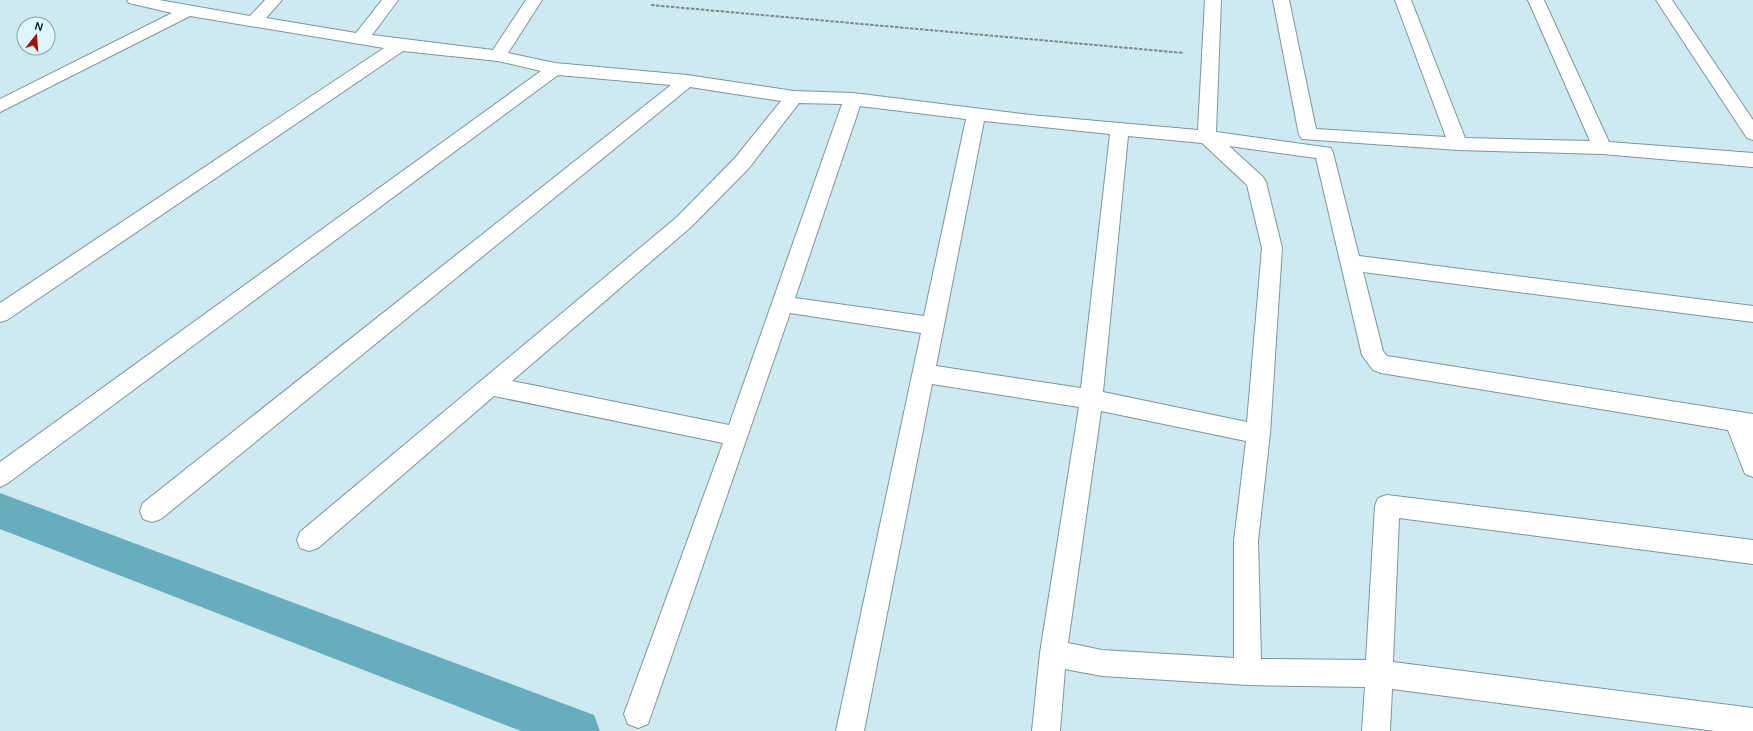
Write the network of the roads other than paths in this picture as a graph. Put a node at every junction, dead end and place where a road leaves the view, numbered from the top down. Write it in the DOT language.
graph roads {
  1 [pos="135,0"];
  2 [pos="274,0"];
  3 [pos="390,0"];
  4 [pos="534,0"];
  5 [pos="1213,0"];
  6 [pos="1281,0"];
  7 [pos="1403,0"];
  8 [pos="1536,0"];
  9 [pos="1664,0"];
  10 [pos="188,11"];
  11 [pos="254,21"];
  12 [pos="360,39"];
  13 [pos="400,45"];
  14 [pos="498,56"];
  15 [pos="555,69"];
  16 [pos="687,81"];
  17 [pos="794,97"];
  18 [pos="853,100"];
  19 [pos="0,106"];
  20 [pos="976,115"];
  21 [pos="1120,130"];
  22 [pos="1753,134"];
  23 [pos="1207,137"];
  24 [pos="1458,144"];
  25 [pos="1602,148"];
  26 [pos="1753,160"];
  27 [pos="1350,263"];
  28 [pos="783,304"];
  29 [pos="0,314"];
  30 [pos="1753,314"];
  31 [pos="933,326"];
  32 [pos="923,373"];
  33 [pos="490,386"];
  34 [pos="1091,399"];
  35 [pos="1744,423"];
  36 [pos="1258,434"];
  37 [pos="738,436"];
  38 [pos="1753,467"];
  39 [pos="0,476"];
  40 [pos="152,511"];
  41 [pos="309,540"];
  42 [pos="1753,552"];
  43 [pos="1053,653"];
  44 [pos="1248,672"];
  45 [pos="1378,674"];
  46 [pos="638,714"];
  47 [pos="1753,722"];
  48 [pos="850,731"];
  49 [pos="1046,731"];
  50 [pos="1376,731"];
  1 -- 10 [label="street"];
  2 -- 11 [label="street"];
  3 -- 12 [label="street"];
  4 -- 14 [label="street"];
  5 -- 23 [label="street"];
  6 -- 24 [label="street"];
  7 -- 24 [label="street"];
  8 -- 25 [label="street"];
  9 -- 22 [label="street"];
  10 -- 11 [label="street"];
  10 -- 19 [label="street"];
  11 -- 12 [label="street"];
  12 -- 13 [label="street"];
  13 -- 14 [label="street"];
  13 -- 29 [label="street"];
  14 -- 15 [label="street"];
  15 -- 16 [label="street"];
  15 -- 39 [label="street"];
  16 -- 17 [label="street"];
  16 -- 40 [label="street"];
  17 -- 18 [label="street"];
  17 -- 33 [label="street"];
  18 -- 20 [label="street"];
  18 -- 28 [label="street"];
  20 -- 21 [label="street"];
  20 -- 31 [label="street"];
  21 -- 23 [label="street"];
  21 -- 34 [label="street"];
  23 -- 27 [label="street"];
  23 -- 36 [label="street"];
  24 -- 25 [label="street"];
  25 -- 26 [label="street"];
  27 -- 30 [label="street"];
  27 -- 35 [label="street"];
  28 -- 31 [label="street"];
  28 -- 37 [label="street"];
  31 -- 32 [label="street"];
  32 -- 34 [label="street"];
  32 -- 48 [label="street"];
  33 -- 37 [label="street"];
  33 -- 41 [label="street"];
  34 -- 36 [label="street"];
  34 -- 43 [label="street"];
  35 -- 38 [label="street"];
  36 -- 44 [label="street"];
  37 -- 46 [label="street"];
  42 -- 45 [label="street"];
  43 -- 44 [label="street"];
  43 -- 49 [label="street"];
  44 -- 45 [label="street"];
  45 -- 47 [label="street"];
  45 -- 50 [label="street"];
}
